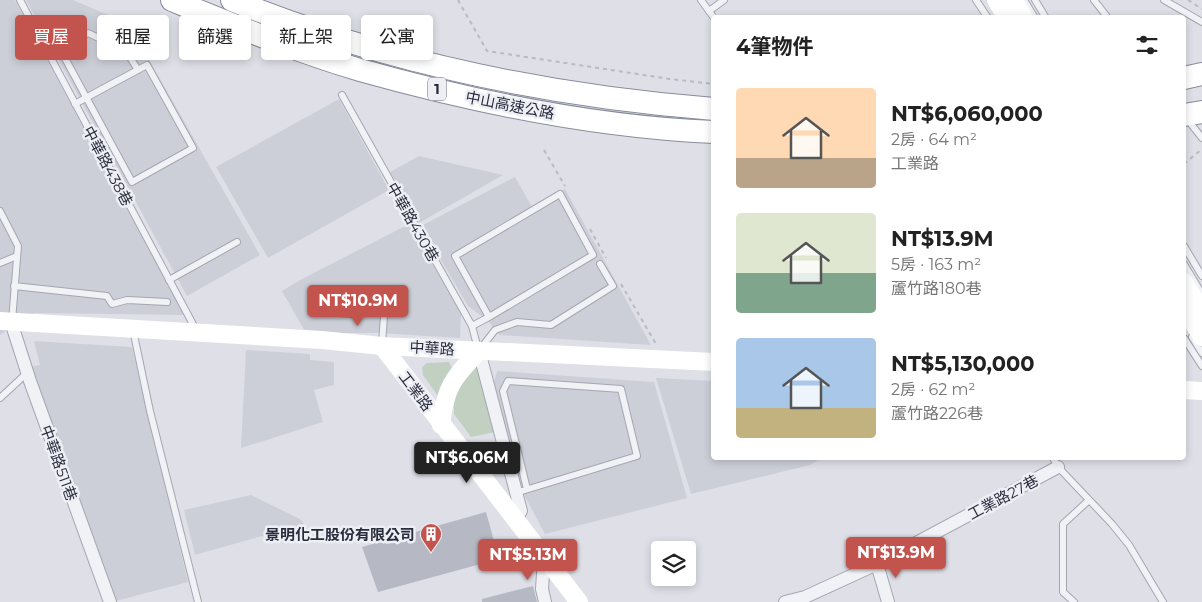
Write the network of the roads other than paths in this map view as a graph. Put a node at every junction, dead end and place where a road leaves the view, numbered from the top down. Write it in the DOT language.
graph roads {
  1 [pos="20,0"];
  2 [pos="172,0"];
  3 [pos="232,0"];
  4 [pos="701,0"];
  5 [pos="724,0"];
  6 [pos="976,0"];
  7 [pos="996,0"];
  8 [pos="1013,0"];
  9 [pos="1024,0"];
  10 [pos="1035,0"];
  11 [pos="1094,0"];
  12 [pos="1164,0"];
  13 [pos="709,11"];
  14 [pos="712,15"];
  15 [pos="986,15"];
  16 [pos="1005,15"];
  17 [pos="1022,15"];
  18 [pos="1033,15"];
  19 [pos="1044,15"];
  20 [pos="1106,15"];
  21 [pos="1202,22"];
  22 [pos="138,70"];
  23 [pos="1202,74"];
  24 [pos="1186,78"];
  25 [pos="342,95"];
  26 [pos="87,97"];
  27 [pos="75,104"];
  28 [pos="711,109"];
  29 [pos="1190,114"];
  30 [pos="711,132"];
  31 [pos="1202,138"];
  32 [pos="0,211"];
  33 [pos="237,242"];
  34 [pos="1186,249"];
  35 [pos="17,256"];
  36 [pos="0,263"];
  37 [pos="600,264"];
  38 [pos="1186,267"];
  39 [pos="1202,276"];
  40 [pos="169,280"];
  41 [pos="1186,285"];
  42 [pos="14,286"];
  43 [pos="400,289"];
  44 [pos="1202,294"];
  45 [pos="167,302"];
  46 [pos="377,303"];
  47 [pos="1202,311"];
  48 [pos="324,312"];
  49 [pos="1186,313"];
  50 [pos="489,317"];
  51 [pos="6,322"];
  52 [pos="472,326"];
  53 [pos="133,329"];
  54 [pos="197,332"];
  55 [pos="1195,334"];
  56 [pos="1186,341"];
  57 [pos="382,346"];
  58 [pos="478,351"];
  59 [pos="1202,353"];
  60 [pos="711,362"];
  61 [pos="1202,366"];
  62 [pos="27,373"];
  63 [pos="1186,390"];
  64 [pos="1202,391"];
  65 [pos="0,398"];
  66 [pos="441,425"];
  67 [pos="1055,462"];
  68 [pos="521,490"];
  69 [pos="1088,501"];
  70 [pos="515,521"];
  71 [pos="544,558"];
  72 [pos="877,564"];
  73 [pos="110,602"];
  74 [pos="198,602"];
  75 [pos="545,602"];
  76 [pos="579,602"];
  77 [pos="785,602"];
  78 [pos="888,602"];
  79 [pos="1074,602"];
  80 [pos="1162,602"];
  1 -- 27 [label="lane, 中華路438巷"];
  2 -- 30 [label="highway, 中山高速公路 / 1"];
  3 -- 28 [label="highway, 中山高速公路 / 1"];
  4 -- 13 [label="lane"];
  5 -- 13 [label="lane"];
  6 -- 15 [label="lane"];
  7 -- 16 [label="street"];
  8 -- 17 [label="street"];
  9 -- 18 [label="lane"];
  10 -- 19 [label="lane"];
  11 -- 20 [label="lane"];
  12 -- 21 [label="lane"];
  13 -- 14 [label="lane"];
  22 -- 26 [label="lane"];
  22 -- 26 [label="lane"];
  22 -- 26 [label="lane"];
  23 -- 24 [label="highway"];
  25 -- 52 [label="lane, 中華路430巷"];
  26 -- 27 [label="lane"];
  27 -- 40 [label="lane, 中華路438巷"];
  29 -- 31 [label="lane"];
  32 -- 35 [label="lane"];
  33 -- 40 [label="lane"];
  34 -- 39 [label="lane"];
  35 -- 36 [label="lane"];
  35 -- 42 [label="lane"];
  37 -- 58 [label="lane"];
  38 -- 44 [label="lane"];
  40 -- 54 [label="lane, 中華路438巷"];
  41 -- 47 [label="street"];
  42 -- 45 [label="lane"];
  42 -- 51 [label="lane"];
  43 -- 46 [label="lane"];
  46 -- 48 [label="lane"];
  46 -- 57 [label="lane"];
  49 -- 55 [label="street"];
  50 -- 50 [label="lane"];
  50 -- 52 [label="lane"];
  51 -- 53 [label="street, 中華路"];
  51 -- 62 [label="street, 中華路511巷"];
  52 -- 58 [label="lane, 中華路430巷"];
  53 -- 54 [label="street, 中華路"];
  53 -- 74 [label="lane"];
  54 -- 57 [label="street, 中華路"];
  55 -- 59 [label="lane"];
  56 -- 61 [label="lane"];
  57 -- 58 [label="street, 中華路"];
  57 -- 66 [label="street, 工業路"];
  58 -- 60 [label="street, 中華路"];
  58 -- 66 [label="street"];
  58 -- 68 [label="street"];
  62 -- 65 [label="lane"];
  62 -- 73 [label="street, 中華路511巷"];
  63 -- 64 [label="street"];
  66 -- 70 [label="street, 工業路"];
  67 -- 69 [label="lane"];
  67 -- 72 [label="street, 工業路27巷"];
  68 -- 68 [label="lane"];
  68 -- 70 [label="street"];
  69 -- 79 [label="lane"];
  69 -- 80 [label="lane"];
  70 -- 71 [label="street, 工業路"];
  71 -- 75 [label="street"];
  71 -- 76 [label="street, 工業路"];
  72 -- 77 [label="street, 工業路27巷"];
  72 -- 78 [label="street"];
}
